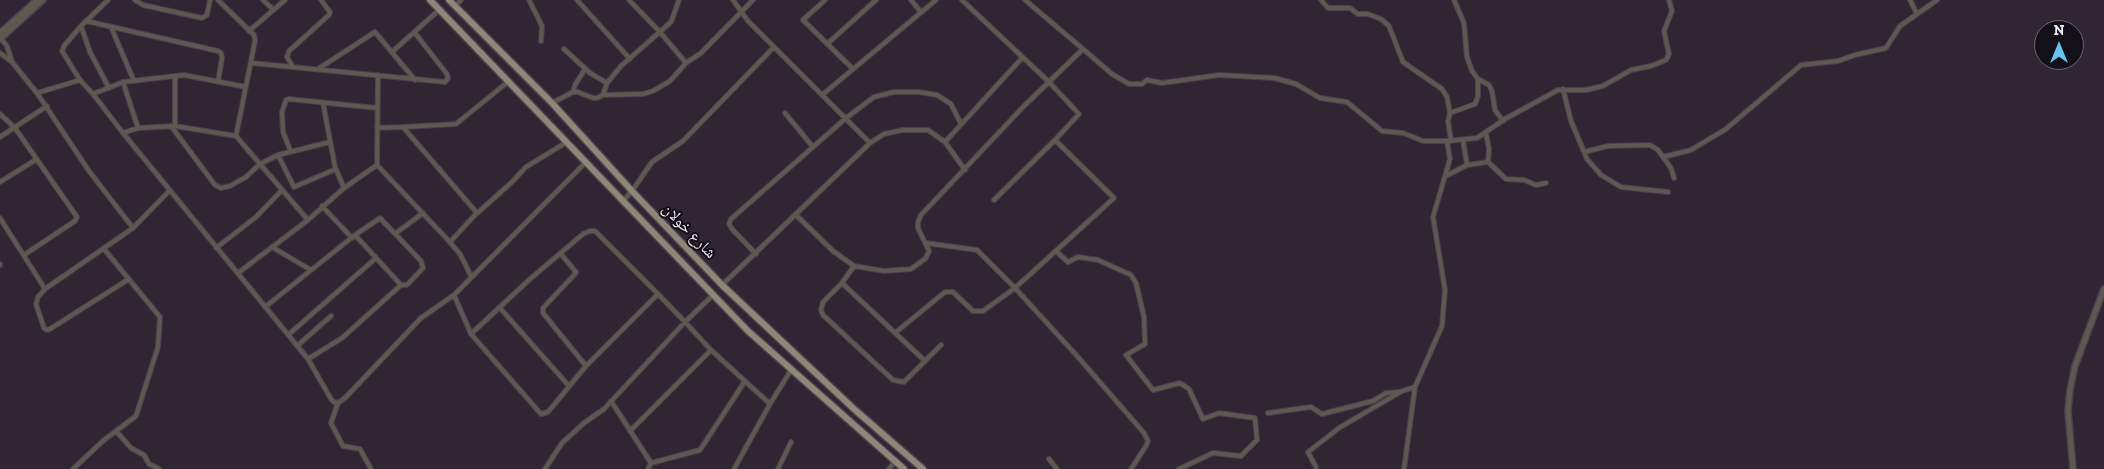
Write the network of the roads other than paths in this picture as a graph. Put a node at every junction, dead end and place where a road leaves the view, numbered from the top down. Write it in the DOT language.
graph roads {
  1 [pos="33,0"];
  2 [pos="37,0"];
  3 [pos="43,0"];
  4 [pos="108,0"];
  5 [pos="136,0"];
  6 [pos="210,0"];
  7 [pos="218,0"];
  8 [pos="263,0"];
  9 [pos="285,0"];
  10 [pos="321,0"];
  11 [pos="430,0"];
  12 [pos="448,0"];
  13 [pos="461,0"];
  14 [pos="529,0"];
  15 [pos="577,0"];
  16 [pos="584,0"];
  17 [pos="629,0"];
  18 [pos="680,0"];
  19 [pos="733,0"];
  20 [pos="753,0"];
  21 [pos="824,0"];
  22 [pos="876,0"];
  23 [pos="911,0"];
  24 [pos="936,0"];
  25 [pos="962,0"];
  26 [pos="1025,0"];
  27 [pos="1321,0"];
  28 [pos="1454,0"];
  29 [pos="1669,0"];
  30 [pos="1910,0"];
  31 [pos="1937,0"];
  32 [pos="582,5"];
  33 [pos="31,6"];
  34 [pos="455,6"];
  35 [pos="440,9"];
  36 [pos="274,10"];
  37 [pos="740,11"];
  38 [pos="921,12"];
  39 [pos="1918,14"];
  40 [pos="86,21"];
  41 [pos="81,26"];
  42 [pos="111,27"];
  43 [pos="249,30"];
  44 [pos="660,32"];
  45 [pos="415,33"];
  46 [pos="0,36"];
  47 [pos="541,42"];
  48 [pos="827,44"];
  49 [pos="774,48"];
  50 [pos="564,49"];
  51 [pos="1083,49"];
  52 [pos="392,52"];
  53 [pos="0,53"];
  54 [pos="1022,58"];
  55 [pos="630,59"];
  56 [pos="12,62"];
  57 [pos="251,63"];
  58 [pos="686,63"];
  59 [pos="293,67"];
  60 [pos="586,69"];
  61 [pos="853,69"];
  62 [pos="318,70"];
  63 [pos="378,75"];
  64 [pos="175,76"];
  65 [pos="1478,79"];
  66 [pos="80,80"];
  67 [pos="415,80"];
  68 [pos="134,81"];
  69 [pos="509,81"];
  70 [pos="123,82"];
  71 [pos="218,82"];
  72 [pos="1049,82"];
  73 [pos="607,83"];
  74 [pos="246,87"];
  75 [pos="109,88"];
  76 [pos="1563,90"];
  77 [pos="573,92"];
  78 [pos="37,93"];
  79 [pos="93,94"];
  80 [pos="603,95"];
  81 [pos="822,95"];
  82 [pos="323,103"];
  83 [pos="552,104"];
  84 [pos="47,106"];
  85 [pos="377,108"];
  86 [pos="1450,113"];
  87 [pos="0,114"];
  88 [pos="785,114"];
  89 [pos="846,118"];
  90 [pos="1502,121"];
  91 [pos="961,124"];
  92 [pos="173,126"];
  93 [pos="15,128"];
  94 [pos="138,128"];
  95 [pos="377,128"];
  96 [pos="402,128"];
  97 [pos="124,133"];
  98 [pos="1486,133"];
  99 [pos="236,136"];
  100 [pos="0,137"];
  101 [pos="1056,140"];
  102 [pos="1463,140"];
  103 [pos="1449,141"];
  104 [pos="330,142"];
  105 [pos="568,142"];
  106 [pos="945,142"];
  107 [pos="870,143"];
  108 [pos="813,147"];
  109 [pos="291,152"];
  110 [pos="1584,152"];
  111 [pos="278,155"];
  112 [pos="1663,157"];
  113 [pos="37,159"];
  114 [pos="587,162"];
  115 [pos="1488,162"];
  116 [pos="260,164"];
  117 [pos="377,165"];
  118 [pos="1466,165"];
  119 [pos="336,169"];
  120 [pos="965,170"];
  121 [pos="1446,176"];
  122 [pos="1674,178"];
  123 [pos="0,182"];
  124 [pos="1546,183"];
  125 [pos="344,188"];
  126 [pos="170,190"];
  127 [pos="282,190"];
  128 [pos="632,191"];
  129 [pos="1668,192"];
  130 [pos="994,200"];
  131 [pos="623,201"];
  132 [pos="322,206"];
  133 [pos="423,213"];
  134 [pos="477,213"];
  135 [pos="796,215"];
  136 [pos="0,218"];
  137 [pos="308,220"];
  138 [pos="133,228"];
  139 [pos="396,233"];
  140 [pos="353,237"];
  141 [pos="450,242"];
  142 [pos="926,243"];
  143 [pos="272,247"];
  144 [pos="216,248"];
  145 [pos="104,249"];
  146 [pos="1056,251"];
  147 [pos="561,254"];
  148 [pos="756,254"];
  149 [pos="24,255"];
  150 [pos="376,258"];
  151 [pos="854,266"];
  152 [pos="311,270"];
  153 [pos="238,273"];
  154 [pos="471,276"];
  155 [pos="129,280"];
  156 [pos="842,283"];
  157 [pos="401,285"];
  158 [pos="722,285"];
  159 [pos="1015,288"];
  160 [pos="44,289"];
  161 [pos="2104,289"];
  162 [pos="658,294"];
  163 [pos="454,295"];
  164 [pos="713,296"];
  165 [pos="265,307"];
  166 [pos="500,308"];
  167 [pos="331,316"];
  168 [pos="685,322"];
  169 [pos="895,333"];
  170 [pos="471,334"];
  171 [pos="288,335"];
  172 [pos="941,345"];
  173 [pos="297,346"];
  174 [pos="711,350"];
  175 [pos="308,360"];
  176 [pos="925,361"];
  177 [pos="586,366"];
  178 [pos="791,370"];
  179 [pos="744,381"];
  180 [pos="569,386"];
  181 [pos="1415,387"];
  182 [pos="1402,391"];
  183 [pos="611,401"];
  184 [pos="338,403"];
  185 [pos="770,404"];
  186 [pos="854,409"];
  187 [pos="1268,413"];
  188 [pos="844,416"];
  189 [pos="630,430"];
  190 [pos="117,432"];
  191 [pos="791,442"];
  192 [pos="1049,459"];
  193 [pos="895,461"];
  194 [pos="651,463"];
  195 [pos="1315,468"];
  196 [pos="73,469"];
  197 [pos="159,469"];
  198 [pos="371,469"];
  199 [pos="545,469"];
  200 [pos="648,469"];
  201 [pos="734,469"];
  202 [pos="778,469"];
  203 [pos="890,469"];
  204 [pos="904,469"];
  205 [pos="923,469"];
  206 [pos="1057,469"];
  207 [pos="1131,469"];
  208 [pos="1179,469"];
  209 [pos="1404,469"];
  210 [pos="2073,469"];
  1 -- 33 [label="street"];
  2 -- 33 [label="street"];
  3 -- 46 [label="street"];
  4 -- 40 [label="street"];
  5 -- 6 [label="street"];
  7 -- 43 [label="street"];
  8 -- 36 [label="street"];
  9 -- 36 [label="street"];
  10 -- 59 [label="street"];
  11 -- 35 [label="main road, شارع خولان"];
  12 -- 34 [label="main road, شارع خولان"];
  13 -- 34 [label="street"];
  14 -- 47 [label="street"];
  15 -- 32 [label="street"];
  16 -- 32 [label="street"];
  17 -- 44 [label="street"];
  18 -- 44 [label="street"];
  19 -- 37 [label="street"];
  20 -- 37 [label="street"];
  21 -- 48 [label="street"];
  22 -- 48 [label="street"];
  23 -- 38 [label="street"];
  24 -- 38 [label="street"];
  25 -- 54 [label="street"];
  26 -- 51 [label="street"];
  27 -- 86 [label="street"];
  28 -- 65 [label="street"];
  29 -- 76 [label="street"];
  30 -- 39 [label="street"];
  31 -- 39 [label="street"];
  32 -- 55 [label="street"];
  33 -- 46 [label="street"];
  34 -- 83 [label="main road, شارع خولان"];
  35 -- 45 [label="street"];
  35 -- 69 [label="main road, شارع خولان"];
  36 -- 43 [label="street"];
  37 -- 49 [label="street"];
  37 -- 58 [label="street"];
  38 -- 61 [label="street"];
  39 -- 112 [label="street"];
  40 -- 41 [label="street"];
  40 -- 42 [label="street"];
  41 -- 66 [label="street"];
  41 -- 75 [label="street"];
  42 -- 68 [label="street"];
  42 -- 71 [label="street"];
  43 -- 57 [label="street"];
  44 -- 55 [label="street"];
  44 -- 58 [label="street"];
  45 -- 52 [label="street"];
  45 -- 67 [label="street"];
  46 -- 56 [label="street"];
  48 -- 61 [label="street"];
  49 -- 81 [label="street"];
  49 -- 128 [label="street"];
  50 -- 60 [label="street"];
  51 -- 72 [label="street"];
  51 -- 103 [label="street"];
  52 -- 62 [label="street"];
  52 -- 67 [label="street"];
  53 -- 56 [label="street"];
  54 -- 72 [label="street"];
  54 -- 91 [label="street"];
  55 -- 73 [label="street"];
  56 -- 78 [label="street"];
  57 -- 59 [label="street"];
  57 -- 74 [label="street"];
  58 -- 80 [label="street"];
  59 -- 62 [label="street"];
  60 -- 73 [label="street"];
  60 -- 77 [label="street"];
  61 -- 81 [label="street"];
  62 -- 63 [label="street"];
  63 -- 67 [label="street"];
  63 -- 85 [label="street"];
  64 -- 68 [label="street"];
  64 -- 71 [label="street"];
  64 -- 92 [label="street"];
  65 -- 86 [label="street"];
  65 -- 90 [label="street"];
  66 -- 78 [label="street"];
  66 -- 79 [label="street"];
  68 -- 70 [label="street"];
  69 -- 96 [label="street"];
  69 -- 105 [label="main road, شارع خولان"];
  70 -- 75 [label="street"];
  70 -- 94 [label="street"];
  71 -- 74 [label="street"];
  72 -- 101 [label="street"];
  72 -- 120 [label="street"];
  73 -- 80 [label="street"];
  74 -- 99 [label="street"];
  75 -- 79 [label="street"];
  76 -- 90 [label="street"];
  76 -- 110 [label="street"];
  77 -- 80 [label="street"];
  77 -- 83 [label="street"];
  78 -- 84 [label="street"];
  79 -- 97 [label="street"];
  81 -- 89 [label="street"];
  82 -- 85 [label="street"];
  82 -- 104 [label="street"];
  82 -- 109 [label="street"];
  83 -- 128 [label="main road, شارع خولان"];
  84 -- 93 [label="street"];
  84 -- 138 [label="street"];
  85 -- 95 [label="street"];
  86 -- 103 [label="street"];
  87 -- 93 [label="street"];
  88 -- 108 [label="street"];
  89 -- 91 [label="street"];
  89 -- 107 [label="street"];
  89 -- 108 [label="street"];
  90 -- 98 [label="street"];
  91 -- 106 [label="street"];
  92 -- 94 [label="street"];
  92 -- 99 [label="street"];
  92 -- 116 [label="street"];
  93 -- 100 [label="street"];
  93 -- 113 [label="street"];
  94 -- 97 [label="street"];
  95 -- 96 [label="street"];
  95 -- 117 [label="street"];
  96 -- 134 [label="street"];
  97 -- 126 [label="street"];
  98 -- 102 [label="street"];
  98 -- 115 [label="street"];
  99 -- 116 [label="street"];
  101 -- 130 [label="street"];
  101 -- 146 [label="street"];
  102 -- 103 [label="street"];
  102 -- 118 [label="street"];
  103 -- 121 [label="street"];
  104 -- 109 [label="street"];
  104 -- 119 [label="street"];
  105 -- 114 [label="main road, شارع خولان"];
  105 -- 134 [label="street"];
  106 -- 107 [label="street"];
  106 -- 120 [label="street"];
  107 -- 135 [label="street"];
  108 -- 148 [label="street"];
  109 -- 111 [label="street"];
  110 -- 112 [label="street"];
  110 -- 129 [label="street"];
  111 -- 116 [label="street"];
  111 -- 119 [label="street"];
  112 -- 122 [label="street"];
  113 -- 123 [label="street"];
  113 -- 149 [label="street"];
  114 -- 131 [label="main road, شارع خولان"];
  114 -- 154 [label="street"];
  115 -- 118 [label="street"];
  115 -- 124 [label="street"];
  116 -- 127 [label="street"];
  117 -- 125 [label="street"];
  117 -- 133 [label="street"];
  118 -- 121 [label="street"];
  119 -- 125 [label="street"];
  120 -- 142 [label="street"];
  121 -- 181 [label="street"];
  125 -- 132 [label="street"];
  126 -- 138 [label="street"];
  126 -- 144 [label="street"];
  127 -- 137 [label="street"];
  127 -- 144 [label="street"];
  128 -- 131 [label="street"];
  128 -- 158 [label="main road, شارع خولان"];
  131 -- 164 [label="main road, شارع خولان"];
  132 -- 137 [label="street"];
  132 -- 140 [label="street"];
  133 -- 139 [label="street"];
  133 -- 141 [label="street"];
  134 -- 141 [label="street"];
  135 -- 148 [label="street"];
  135 -- 151 [label="street"];
  136 -- 149 [label="street"];
  137 -- 143 [label="street"];
  138 -- 145 [label="street"];
  139 -- 140 [label="street"];
  139 -- 157 [label="street"];
  140 -- 150 [label="street"];
  140 -- 152 [label="street"];
  141 -- 154 [label="street"];
  142 -- 151 [label="street"];
  142 -- 159 [label="street"];
  143 -- 152 [label="street"];
  143 -- 153 [label="street"];
  144 -- 153 [label="street"];
  145 -- 155 [label="street"];
  145 -- 160 [label="street"];
  146 -- 159 [label="street"];
  146 -- 208 [label="street"];
  147 -- 162 [label="street"];
  147 -- 166 [label="street"];
  147 -- 177 [label="street"];
  148 -- 158 [label="street"];
  149 -- 160 [label="street"];
  150 -- 157 [label="street"];
  150 -- 171 [label="street"];
  151 -- 156 [label="street"];
  152 -- 165 [label="street"];
  153 -- 165 [label="street"];
  154 -- 163 [label="street"];
  155 -- 160 [label="street"];
  155 -- 190 [label="street"];
  156 -- 169 [label="street"];
  156 -- 176 [label="street"];
  157 -- 175 [label="street"];
  158 -- 186 [label="main road, شارع خولان"];
  159 -- 169 [label="street"];
  159 -- 207 [label="street"];
  161 -- 210 [label="street"];
  162 -- 168 [label="street"];
  162 -- 177 [label="street"];
  163 -- 170 [label="street"];
  163 -- 184 [label="street"];
  164 -- 168 [label="street"];
  164 -- 178 [label="main road, شارع خولان"];
  165 -- 171 [label="street"];
  166 -- 170 [label="street"];
  166 -- 180 [label="street"];
  167 -- 173 [label="street"];
  168 -- 174 [label="street"];
  168 -- 183 [label="street"];
  169 -- 176 [label="street"];
  170 -- 180 [label="street"];
  171 -- 173 [label="street"];
  172 -- 176 [label="street"];
  173 -- 175 [label="street"];
  174 -- 179 [label="street"];
  174 -- 189 [label="street"];
  175 -- 184 [label="street"];
  177 -- 180 [label="street"];
  178 -- 185 [label="street"];
  178 -- 188 [label="main road, شارع خولان"];
  179 -- 185 [label="street"];
  179 -- 194 [label="street"];
  181 -- 182 [label="street"];
  181 -- 209 [label="street"];
  182 -- 187 [label="street"];
  182 -- 195 [label="street"];
  183 -- 189 [label="street"];
  183 -- 199 [label="street"];
  184 -- 198 [label="street"];
  185 -- 201 [label="street"];
  186 -- 188 [label="main road"];
  186 -- 205 [label="main road, شارع خولان"];
  188 -- 193 [label="main road, شارع خولان"];
  189 -- 194 [label="street"];
  190 -- 196 [label="street"];
  190 -- 197 [label="street"];
  191 -- 202 [label="street"];
  192 -- 206 [label="street"];
  193 -- 203 [label="street"];
  193 -- 204 [label="main road, شارع خولان"];
  194 -- 200 [label="street"];
}
